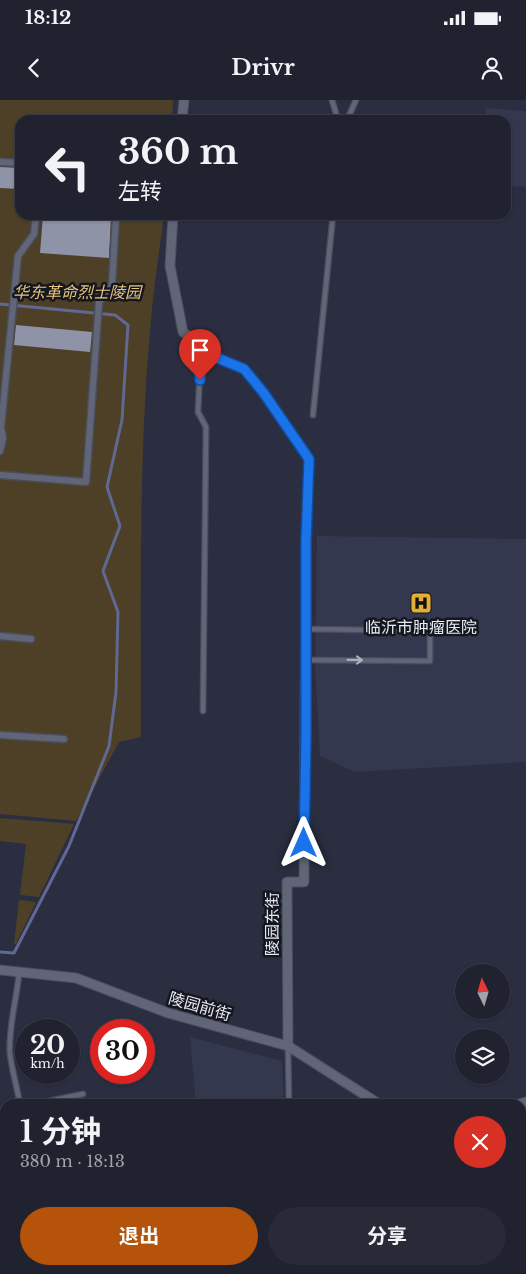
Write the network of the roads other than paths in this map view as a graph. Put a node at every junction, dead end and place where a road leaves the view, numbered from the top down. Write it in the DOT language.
graph roads {
  1 [pos="184,100"];
  2 [pos="332,100"];
  3 [pos="356,100"];
  4 [pos="182,115"];
  5 [pos="336,115"];
  6 [pos="349,115"];
  7 [pos="0,162"];
  8 [pos="15,163"];
  9 [pos="35,220"];
  10 [pos="116,220"];
  11 [pos="173,220"];
  12 [pos="333,220"];
  13 [pos="201,347"];
  14 [pos="314,415"];
  15 [pos="1,425"];
  16 [pos="0,451"];
  17 [pos="0,475"];
  18 [pos="306,629"];
  19 [pos="0,636"];
  20 [pos="31,638"];
  21 [pos="306,660"];
  22 [pos="203,712"];
  23 [pos="0,734"];
  24 [pos="64,739"];
  25 [pos="0,970"];
  26 [pos="20,971"];
  27 [pos="288,1046"];
  28 [pos="83,1094"];
  29 [pos="19,1099"];
  30 [pos="59,1099"];
  31 [pos="289,1099"];
  32 [pos="371,1099"];
  1 -- 4 [label="street"];
  2 -- 5 [label="lane"];
  3 -- 6 [label="lane"];
  7 -- 8 [label="street"];
  9 -- 15 [label="street"];
  10 -- 17 [label="street"];
  11 -- 13 [label="street, 陵园东街"];
  12 -- 14 [label="lane"];
  13 -- 18 [label="street, 陵园东街"];
  13 -- 22 [label="lane"];
  15 -- 16 [label="street"];
  18 -- 21 [label="street, 陵园东街"];
  21 -- 18 [label="lane, one-way"];
  19 -- 20 [label="street"];
  21 -- 27 [label="street, 陵园东街"];
  23 -- 24 [label="street"];
  25 -- 26 [label="street, 陵园前街"];
  26 -- 27 [label="street, 陵园前街"];
  26 -- 29 [label="lane"];
  27 -- 31 [label="lane"];
  27 -- 32 [label="street, 陵园前街"];
  28 -- 30 [label="lane"];
}
